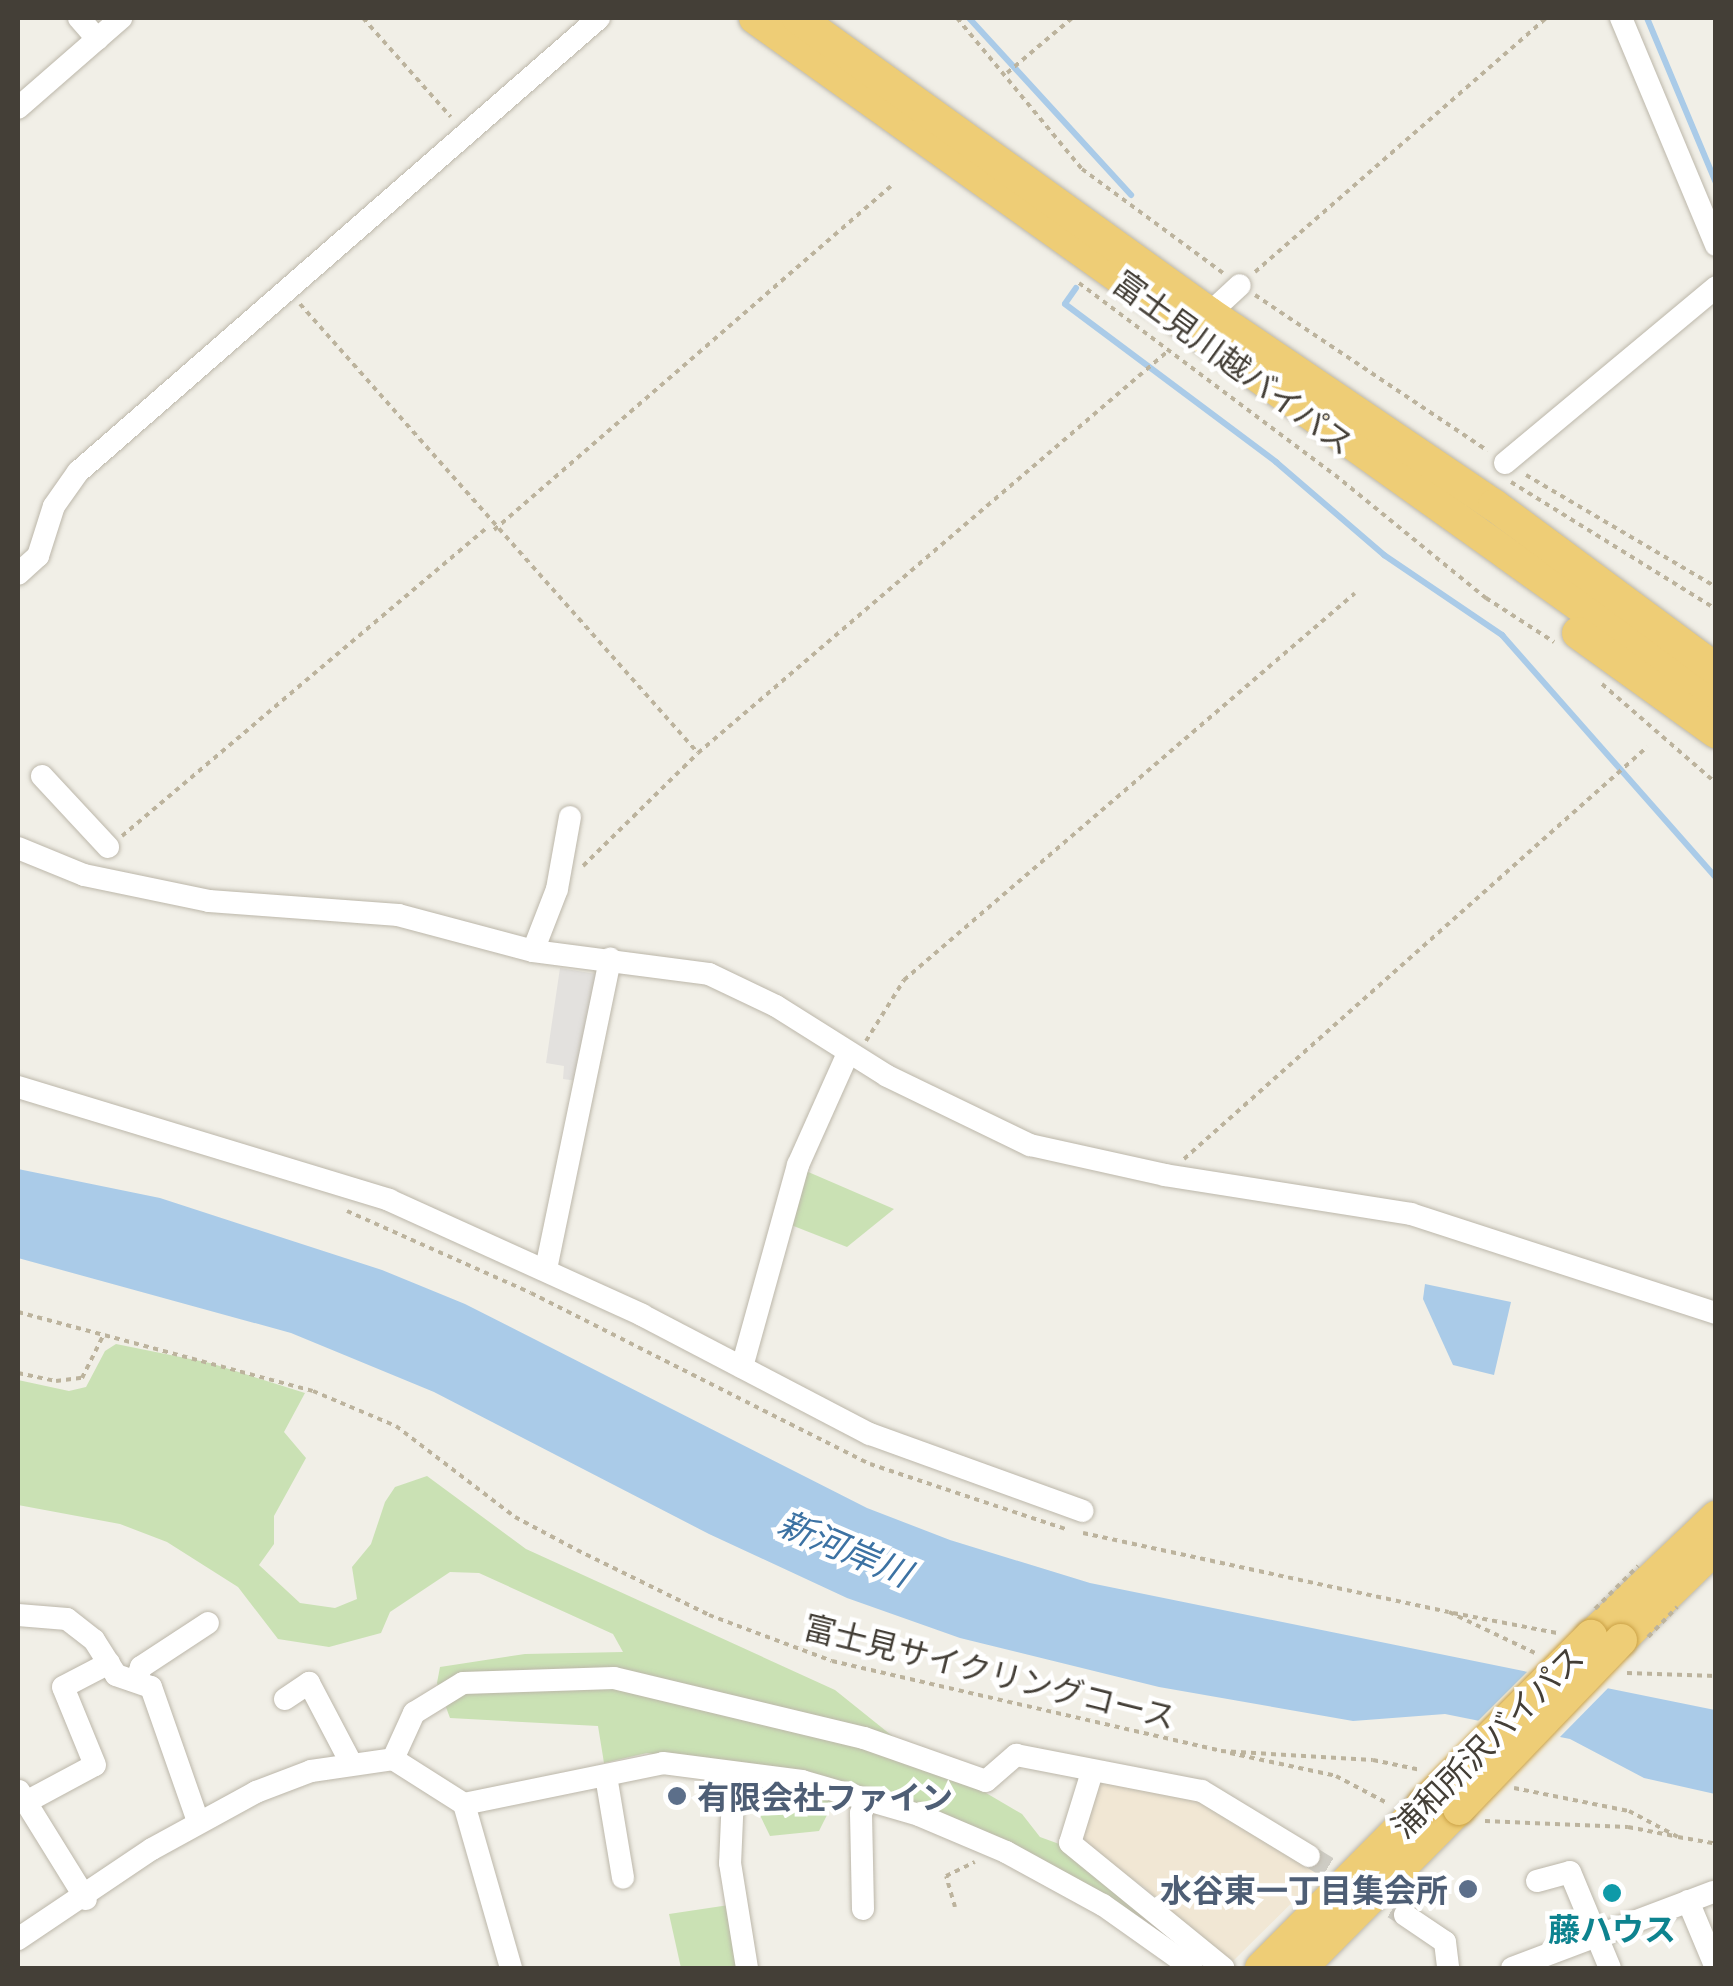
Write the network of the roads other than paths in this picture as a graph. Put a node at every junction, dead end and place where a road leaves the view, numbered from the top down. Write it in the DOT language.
graph roads {
  1 [pos="79,18"];
  2 [pos="121,18"];
  3 [pos="599,18"];
  4 [pos="754,18"];
  5 [pos="798,18"];
  6 [pos="1621,18"];
  7 [pos="97,39"];
  8 [pos="18,108"];
  9 [pos="1716,245"];
  10 [pos="1240,284"];
  11 [pos="1716,287"];
  12 [pos="1200,322"];
  13 [pos="1499,481"];
  14 [pos="1527,573"];
  15 [pos="18,574"];
  16 [pos="1716,646"];
  17 [pos="1716,669"];
  18 [pos="1716,703"];
  19 [pos="1716,732"];
  20 [pos="42,776"];
  21 [pos="570,817"];
  22 [pos="108,847"];
  23 [pos="18,848"];
  24 [pos="533,951"];
  25 [pos="610,959"];
  26 [pos="852,1056"];
  27 [pos="18,1087"];
  28 [pos="546,1269"];
  29 [pos="1663,1298"];
  30 [pos="1716,1313"];
  31 [pos="1716,1326"];
  32 [pos="742,1367"];
  33 [pos="1083,1511"];
  34 [pos="1716,1516"];
  35 [pos="1716,1548"];
  36 [pos="18,1616"];
  37 [pos="208,1623"];
  38 [pos="1590,1636"];
  39 [pos="109,1663"];
  40 [pos="136,1682"];
  41 [pos="285,1698"];
  42 [pos="393,1759"];
  43 [pos="351,1763"];
  44 [pos="1092,1772"];
  45 [pos="734,1773"];
  46 [pos="606,1776"];
  47 [pos="22,1795"];
  48 [pos="867,1800"];
  49 [pos="464,1804"];
  50 [pos="198,1822"];
  51 [pos="1309,1856"];
  52 [pos="623,1878"];
  53 [pos="1537,1881"];
  54 [pos="1713,1892"];
  55 [pos="86,1899"];
  56 [pos="1688,1901"];
  57 [pos="863,1909"];
  58 [pos="1405,1915"];
  59 [pos="1598,1936"];
  60 [pos="18,1939"];
  61 [pos="511,1968"];
  62 [pos="748,1968"];
  63 [pos="1192,1968"];
  64 [pos="1223,1968"];
  65 [pos="1262,1968"];
  66 [pos="1300,1968"];
  67 [pos="1448,1968"];
  68 [pos="1512,1968"];
  69 [pos="1610,1968"];
  70 [pos="1716,1968"];
  1 -- 7 [label="street"];
  2 -- 7 [label="street"];
  3 -- 15 [label="street"];
  4 -- 12 [label="highway, 富士見川越バイパス"];
  5 -- 12 [label="highway, 富士見川越バイパス"];
  6 -- 9 [label="street"];
  7 -- 8 [label="street"];
  10 -- 12 [label="street"];
  11 -- 13 [label="street"];
  12 -- 13 [label="highway, 富士見川越バイパス"];
  12 -- 14 [label="highway, 富士見川越バイパス"];
  13 -- 16 [label="highway"];
  13 -- 17 [label="highway, 富士見川越バイパス"];
  14 -- 18 [label="highway, 富士見川越バイパス"];
  14 -- 19 [label="highway"];
  20 -- 22 [label="street"];
  21 -- 24 [label="street"];
  23 -- 24 [label="street"];
  24 -- 25 [label="street"];
  25 -- 26 [label="street"];
  25 -- 28 [label="street"];
  26 -- 29 [label="street"];
  26 -- 32 [label="street"];
  27 -- 28 [label="street"];
  28 -- 32 [label="street"];
  29 -- 30 [label="street"];
  29 -- 31 [label="street"];
  32 -- 33 [label="street"];
  34 -- 38 [label="highway, 浦和所沢バイパス"];
  35 -- 38 [label="highway, 浦和所沢バイパス"];
  36 -- 39 [label="street"];
  37 -- 40 [label="street"];
  38 -- 65 [label="highway, 浦和所沢バイパス, bridge"];
  38 -- 66 [label="highway, 浦和所沢バイパス, bridge"];
  39 -- 40 [label="street"];
  39 -- 47 [label="street"];
  40 -- 50 [label="street"];
  41 -- 43 [label="street"];
  42 -- 43 [label="street"];
  42 -- 44 [label="street"];
  42 -- 49 [label="street"];
  43 -- 50 [label="street"];
  44 -- 51 [label="street"];
  44 -- 64 [label="street"];
  45 -- 46 [label="street"];
  45 -- 48 [label="street"];
  45 -- 62 [label="street"];
  46 -- 49 [label="street"];
  46 -- 52 [label="street"];
  47 -- 55 [label="street"];
  48 -- 57 [label="street"];
  48 -- 63 [label="street"];
  49 -- 61 [label="street"];
  50 -- 55 [label="street"];
  53 -- 59 [label="street"];
  54 -- 56 [label="street"];
  55 -- 60 [label="street"];
  56 -- 59 [label="street"];
  56 -- 70 [label="street"];
  58 -- 67 [label="street"];
  59 -- 68 [label="street"];
  59 -- 69 [label="street"];
}
